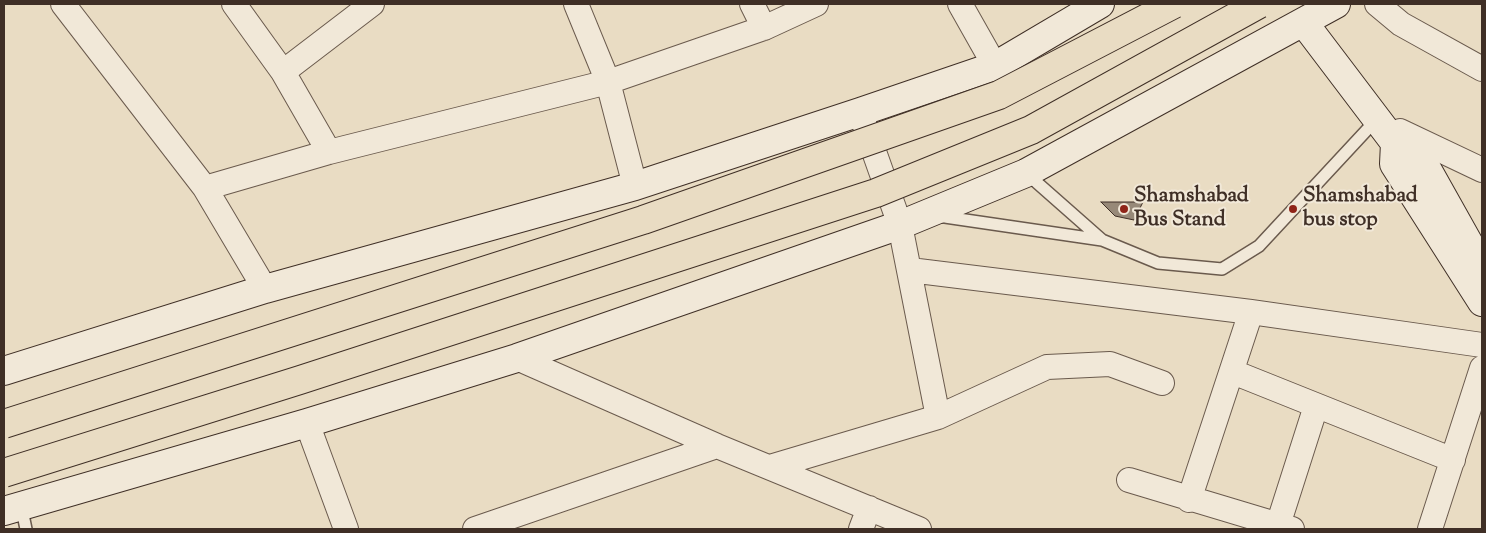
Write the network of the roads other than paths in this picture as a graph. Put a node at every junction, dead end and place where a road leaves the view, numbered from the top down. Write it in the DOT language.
graph roads {
  1 [pos="63,4"];
  2 [pos="234,4"];
  3 [pos="372,4"];
  4 [pos="576,4"];
  5 [pos="752,4"];
  6 [pos="816,4"];
  7 [pos="960,4"];
  8 [pos="1100,4"];
  9 [pos="1174,4"];
  10 [pos="1259,4"];
  11 [pos="1336,4"];
  12 [pos="1377,4"];
  13 [pos="1304,22"];
  14 [pos="764,28"];
  15 [pos="995,66"];
  16 [pos="1482,69"];
  17 [pos="283,72"];
  18 [pos="608,82"];
  19 [pos="860,112"];
  20 [pos="1377,120"];
  21 [pos="1395,143"];
  22 [pos="329,152"];
  23 [pos="1482,170"];
  24 [pos="1026,173"];
  25 [pos="635,186"];
  26 [pos="205,188"];
  27 [pos="912,219"];
  28 [pos="1102,240"];
  29 [pos="1482,267"];
  30 [pos="910,270"];
  31 [pos="266,289"];
  32 [pos="1482,302"];
  33 [pos="1251,312"];
  34 [pos="1482,345"];
  35 [pos="517,358"];
  36 [pos="1482,368"];
  37 [pos="4,372"];
  38 [pos="1233,372"];
  39 [pos="1162,383"];
  40 [pos="1316,406"];
  41 [pos="938,417"];
  42 [pos="307,423"];
  43 [pos="4,424"];
  44 [pos="717,446"];
  45 [pos="1453,460"];
  46 [pos="770,466"];
  47 [pos="4,473"];
  48 [pos="1129,480"];
  49 [pos="1189,500"];
  50 [pos="17,515"];
  51 [pos="865,519"];
  52 [pos="488,527"];
  53 [pos="1285,527"];
  54 [pos="346,529"];
  55 [pos="920,529"];
  56 [pos="1430,529"];
  1 -- 26 [label="street"];
  2 -- 17 [label="street"];
  3 -- 17 [label="street"];
  4 -- 18 [label="street"];
  5 -- 14 [label="street"];
  6 -- 14 [label="street"];
  7 -- 15 [label="street"];
  8 -- 15 [label="main road"];
  9 -- 43 [label="highway, bridge"];
  10 -- 47 [label="highway, bridge"];
  11 -- 13 [label="main road"];
  12 -- 16 [label="street"];
  13 -- 20 [label="main road"];
  13 -- 24 [label="main road"];
  14 -- 18 [label="street"];
  15 -- 19 [label="main road"];
  17 -- 22 [label="street"];
  18 -- 22 [label="street"];
  18 -- 25 [label="street"];
  19 -- 25 [label="main road"];
  19 -- 27 [label="street"];
  20 -- 21 [label="main road"];
  20 -- 23 [label="street"];
  20 -- 28 [label="lane"];
  21 -- 29 [label="main road"];
  21 -- 32 [label="main road"];
  22 -- 26 [label="street"];
  24 -- 27 [label="main road"];
  24 -- 28 [label="lane"];
  25 -- 31 [label="main road"];
  26 -- 31 [label="street"];
  27 -- 28 [label="lane"];
  27 -- 30 [label="street"];
  27 -- 35 [label="main road"];
  30 -- 33 [label="street"];
  30 -- 41 [label="street"];
  31 -- 37 [label="main road"];
  33 -- 34 [label="street"];
  33 -- 38 [label="street"];
  35 -- 42 [label="main road"];
  35 -- 44 [label="street"];
  36 -- 45 [label="street"];
  38 -- 40 [label="street"];
  38 -- 49 [label="street"];
  39 -- 41 [label="street"];
  40 -- 45 [label="street"];
  40 -- 53 [label="street"];
  41 -- 46 [label="street"];
  42 -- 50 [label="main road"];
  42 -- 54 [label="street"];
  44 -- 46 [label="street"];
  44 -- 52 [label="street"];
  45 -- 56 [label="street"];
  46 -- 51 [label="street"];
  48 -- 49 [label="street"];
  49 -- 53 [label="street"];
  51 -- 55 [label="street"];
}
